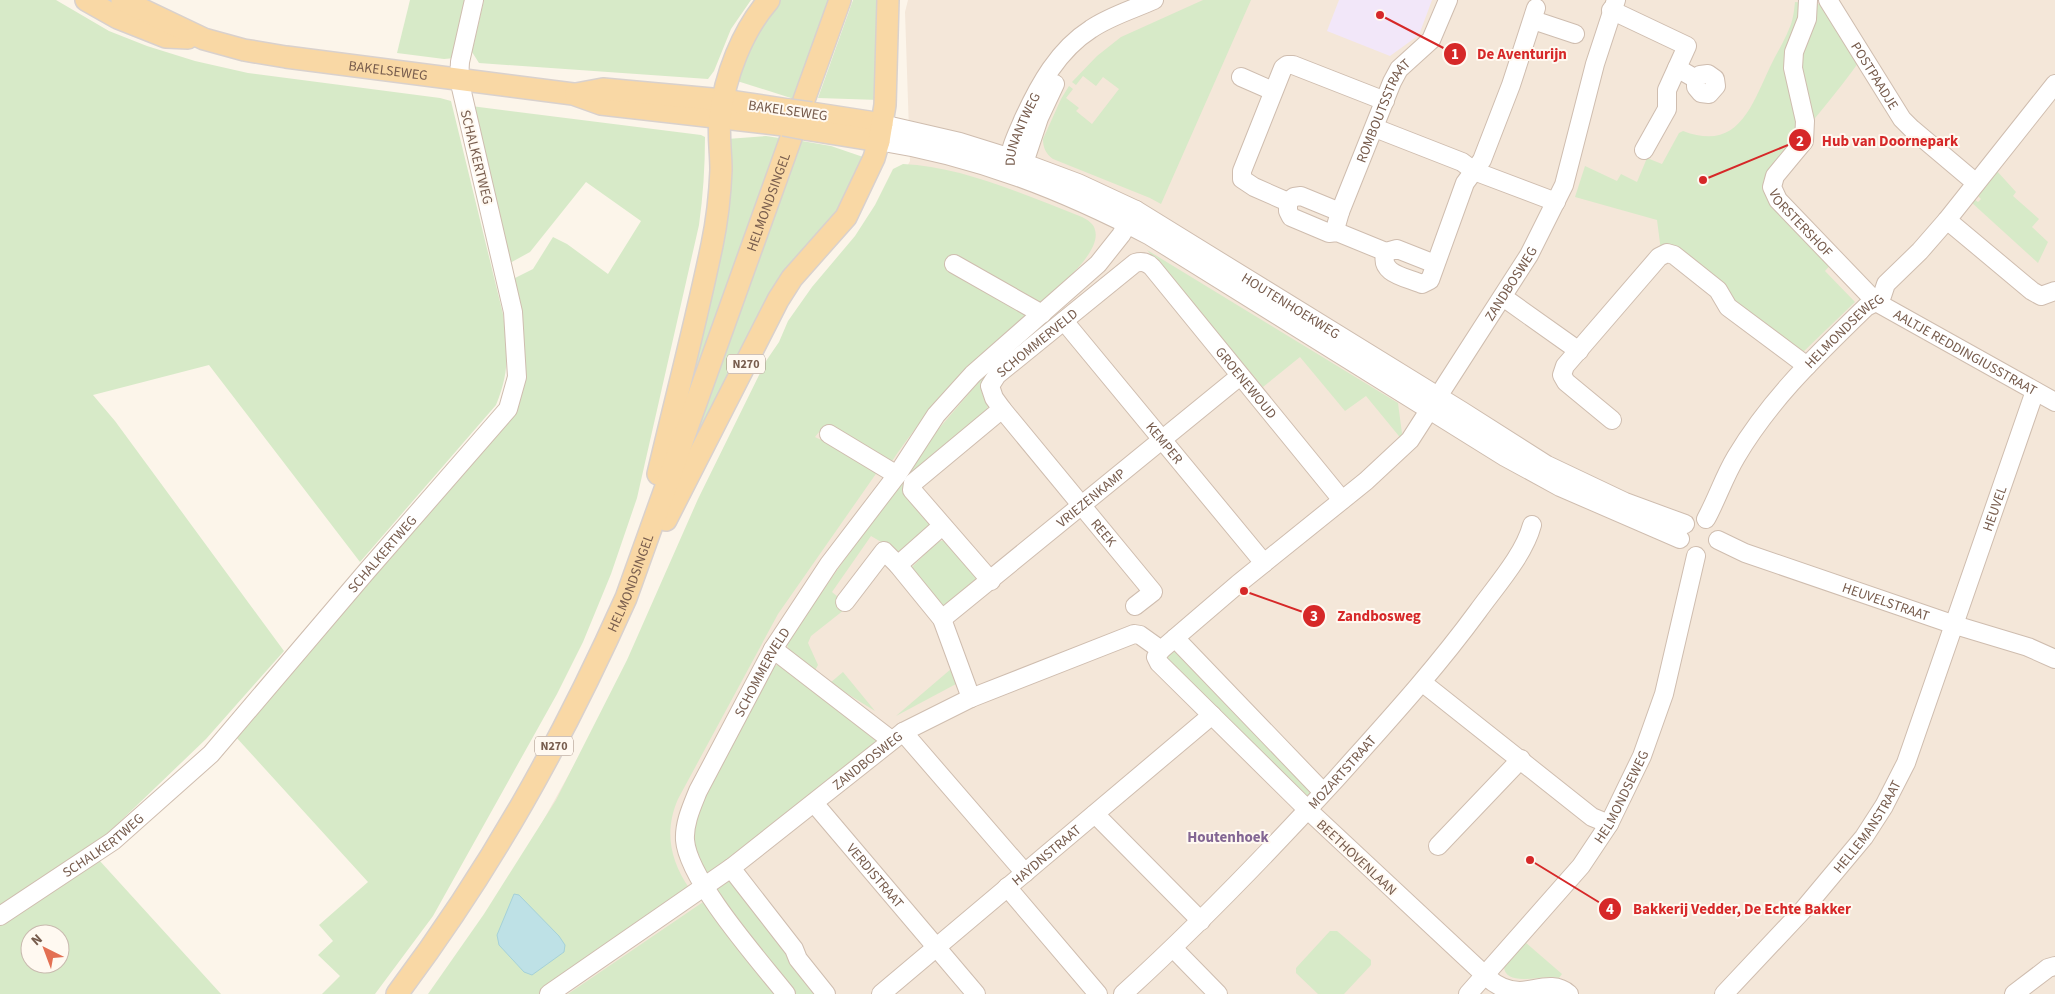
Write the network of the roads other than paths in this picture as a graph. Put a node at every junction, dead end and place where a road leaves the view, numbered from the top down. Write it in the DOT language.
graph roads {
  1 [pos="86,0"];
  2 [pos="122,0"];
  3 [pos="474,0"];
  4 [pos="769,0"];
  5 [pos="840,0"];
  6 [pos="888,0"];
  7 [pos="1154,0"];
  8 [pos="1448,0"];
  9 [pos="1808,0"];
  10 [pos="1828,0"];
  11 [pos="1613,5"];
  12 [pos="1575,34"];
  13 [pos="204,39"];
  14 [pos="1677,68"];
  15 [pos="1241,77"];
  16 [pos="459,79"];
  17 [pos="1696,79"];
  18 [pos="2055,84"];
  19 [pos="1273,91"];
  20 [pos="1385,101"];
  21 [pos="721,109"];
  22 [pos="797,119"];
  23 [pos="1375,128"];
  24 [pos="881,132"];
  25 [pos="1644,150"];
  26 [pos="1016,160"];
  27 [pos="1474,171"];
  28 [pos="1011,175"];
  29 [pos="1976,183"];
  30 [pos="1288,202"];
  31 [pos="1556,202"];
  32 [pos="1340,212"];
  33 [pos="1132,217"];
  34 [pos="1947,220"];
  35 [pos="1337,232"];
  36 [pos="1386,252"];
  37 [pos="1149,263"];
  38 [pos="954,264"];
  39 [pos="1434,264"];
  40 [pos="2055,291"];
  41 [pos="1503,297"];
  42 [pos="1876,302"];
  43 [pos="1042,314"];
  44 [pos="1064,321"];
  45 [pos="1579,351"];
  46 [pos="1807,366"];
  47 [pos="1240,376"];
  48 [pos="2035,391"];
  49 [pos="2055,402"];
  50 [pos="1435,403"];
  51 [pos="1002,409"];
  52 [pos="1612,420"];
  53 [pos="829,434"];
  54 [pos="1163,439"];
  55 [pos="896,475"];
  56 [pos="1342,500"];
  57 [pos="1082,506"];
  58 [pos="656,516"];
  59 [pos="1706,519"];
  60 [pos="1532,525"];
  61 [pos="942,526"];
  62 [pos="1682,531"];
  63 [pos="1718,540"];
  64 [pos="1696,556"];
  65 [pos="1264,564"];
  66 [pos="898,566"];
  67 [pos="991,581"];
  68 [pos="626,598"];
  69 [pos="845,602"];
  70 [pos="1135,606"];
  71 [pos="942,618"];
  72 [pos="1955,625"];
  73 [pos="1175,638"];
  74 [pos="773,649"];
  75 [pos="1162,650"];
  76 [pos="2055,659"];
  77 [pos="1423,683"];
  78 [pos="971,698"];
  79 [pos="1212,715"];
  80 [pos="897,736"];
  81 [pos="1521,759"];
  82 [pos="1323,792"];
  83 [pos="814,803"];
  84 [pos="1308,810"];
  85 [pos="1095,814"];
  86 [pos="1609,824"];
  87 [pos="1438,846"];
  88 [pos="731,868"];
  89 [pos="1025,873"];
  90 [pos="1008,886"];
  91 [pos="704,887"];
  92 [pos="0,916"];
  93 [pos="1201,921"];
  94 [pos="936,947"];
  95 [pos="1173,948"];
  96 [pos="2055,966"];
  97 [pos="1484,975"];
  98 [pos="397,994"];
  99 [pos="549,994"];
  100 [pos="786,994"];
  101 [pos="826,994"];
  102 [pos="881,994"];
  103 [pos="976,994"];
  104 [pos="1098,994"];
  105 [pos="1123,994"];
  106 [pos="1218,994"];
  107 [pos="1468,994"];
  108 [pos="1569,994"];
  109 [pos="1724,994"];
  110 [pos="2014,994"];
  1 -- 13 [label="main road, BAKELSEWEG"];
  2 -- 13 [label="main road, BAKELSEWEG"];
  3 -- 16 [label="street"];
  4 -- 21 [label="main road, N270"];
  5 -- 22 [label="main road, HELMONDSINGEL / N270"];
  6 -- 24 [label="main road, N270"];
  7 -- 26 [label="street, DUNANTWEG"];
  8 -- 20 [label="street, ROMBOUTSSTRAAT"];
  9 -- 42 [label="street, VORSTERSHOF"];
  10 -- 29 [label="street, POSTPAADJE"];
  11 -- 14 [label="street"];
  11 -- 31 [label="street, ZANDBOSWEG"];
  12 -- 27 [label="street"];
  13 -- 16 [label="main road, BAKELSEWEG"];
  14 -- 17 [label="street"];
  14 -- 25 [label="street"];
  15 -- 19 [label="street"];
  16 -- 21 [label="main road, BAKELSEWEG"];
  16 -- 92 [label="street, SCHALKERTWEG"];
  18 -- 29 [label="street, HELMONDSEWEG"];
  19 -- 20 [label="street"];
  19 -- 30 [label="street"];
  20 -- 23 [label="street, ROMBOUTSSTRAAT"];
  21 -- 22 [label="main road, BAKELSEWEG"];
  21 -- 58 [label="main road, N270"];
  22 -- 24 [label="main road, BAKELSEWEG"];
  22 -- 58 [label="main road, HELMONDSINGEL / N270"];
  23 -- 27 [label="street"];
  23 -- 32 [label="street, ROMBOUTSSTRAAT"];
  24 -- 26 [label="street, HOUTENHOEKWEG"];
  24 -- 28 [label="street, HOUTENHOEKWEG"];
  24 -- 68 [label="main road, N270"];
  26 -- 28 [label="street, DUNANTWEG"];
  26 -- 33 [label="street, HOUTENHOEKWEG"];
  27 -- 31 [label="street"];
  27 -- 39 [label="street"];
  28 -- 33 [label="street, HOUTENHOEKWEG"];
  29 -- 34 [label="street, HELMONDSEWEG"];
  30 -- 32 [label="street"];
  30 -- 35 [label="street"];
  31 -- 41 [label="street, ZANDBOSWEG"];
  32 -- 35 [label="street, ROMBOUTSSTRAAT"];
  33 -- 43 [label="street, SCHOMMERVELD"];
  33 -- 50 [label="street, HOUTENHOEKWEG"];
  34 -- 40 [label="street"];
  34 -- 42 [label="street, HELMONDSEWEG"];
  35 -- 36 [label="street"];
  36 -- 39 [label="street"];
  36 -- 39 [label="street"];
  37 -- 44 [label="street, SCHOMMERVELD"];
  37 -- 47 [label="street, GROENEWOUD"];
  38 -- 43 [label="street, SCHOMMERVELD"];
  41 -- 45 [label="street"];
  41 -- 50 [label="street, ZANDBOSWEG"];
  42 -- 46 [label="street, HELMONDSEWEG"];
  42 -- 48 [label="street, AALTJE REDDINGIUSSTRAAT"];
  43 -- 55 [label="street, SCHOMMERVELD"];
  44 -- 51 [label="street, SCHOMMERVELD"];
  44 -- 54 [label="street, KEMPER"];
  45 -- 46 [label="street"];
  45 -- 52 [label="street"];
  46 -- 59 [label="street, HELMONDSEWEG"];
  47 -- 54 [label="street, VRIEZENKAMP"];
  47 -- 56 [label="street, GROENEWOUD"];
  48 -- 49 [label="street, AALTJE REDDINGIUSSTRAAT"];
  48 -- 72 [label="street, HEUVEL"];
  50 -- 56 [label="street, ZANDBOSWEG"];
  50 -- 62 [label="street, HOUTENHOEKWEG"];
  51 -- 57 [label="street, REEK"];
  51 -- 61 [label="street"];
  53 -- 55 [label="street"];
  54 -- 57 [label="street, VRIEZENKAMP"];
  54 -- 65 [label="street, KEMPER"];
  55 -- 74 [label="street, SCHOMMERVELD"];
  56 -- 65 [label="street, ZANDBOSWEG"];
  57 -- 67 [label="street, VRIEZENKAMP"];
  57 -- 70 [label="street, REEK"];
  58 -- 68 [label="main road, HELMONDSINGEL / N270"];
  59 -- 62 [label="street"];
  59 -- 63 [label="street"];
  60 -- 77 [label="street, MOZARTSTRAAT"];
  61 -- 66 [label="street"];
  61 -- 67 [label="street"];
  62 -- 64 [label="street"];
  63 -- 64 [label="street"];
  63 -- 72 [label="street, HEUVELSTRAAT"];
  64 -- 86 [label="street, HELMONDSEWEG"];
  65 -- 73 [label="street, ZANDBOSWEG"];
  66 -- 69 [label="street"];
  66 -- 71 [label="street"];
  67 -- 71 [label="street, VRIEZENKAMP"];
  68 -- 98 [label="main road, HELMONDSINGEL / N270"];
  71 -- 78 [label="street"];
  72 -- 76 [label="street, HEUVELSTRAAT"];
  72 -- 109 [label="street, HELLEMANSTRAAT"];
  73 -- 75 [label="street, ZANDBOSWEG"];
  73 -- 82 [label="street"];
  74 -- 80 [label="street"];
  74 -- 91 [label="street, SCHOMMERVELD"];
  75 -- 78 [label="street, ZANDBOSWEG"];
  75 -- 79 [label="street, BEETHOVENLAAN"];
  77 -- 81 [label="street"];
  77 -- 82 [label="street, MOZARTSTRAAT"];
  78 -- 80 [label="street, ZANDBOSWEG"];
  79 -- 84 [label="street, BEETHOVENLAAN"];
  79 -- 85 [label="street, HAYDNSTRAAT"];
  80 -- 83 [label="street, ZANDBOSWEG"];
  80 -- 89 [label="street"];
  81 -- 86 [label="street"];
  81 -- 87 [label="street"];
  82 -- 84 [label="street, MOZARTSTRAAT"];
  83 -- 88 [label="street, ZANDBOSWEG"];
  83 -- 94 [label="street, VERDISTRAAT"];
  84 -- 93 [label="street, MOZARTSTRAAT"];
  84 -- 97 [label="street, BEETHOVENLAAN"];
  85 -- 89 [label="street, HAYDNSTRAAT"];
  85 -- 93 [label="street"];
  86 -- 97 [label="street, HELMONDSEWEG"];
  88 -- 91 [label="street, ZANDBOSWEG"];
  88 -- 101 [label="street"];
  89 -- 90 [label="street, HAYDNSTRAAT"];
  90 -- 94 [label="street, HAYDNSTRAAT"];
  90 -- 104 [label="street"];
  91 -- 99 [label="street, ZANDBOSWEG"];
  91 -- 100 [label="street, SCHOMMERVELD"];
  93 -- 95 [label="street, MOZARTSTRAAT"];
  94 -- 102 [label="street, HAYDNSTRAAT"];
  94 -- 103 [label="street, VERDISTRAAT"];
  95 -- 105 [label="street, MOZARTSTRAAT"];
  95 -- 106 [label="street"];
  96 -- 110 [label="street"];
  97 -- 107 [label="street, HELMONDSEWEG"];
  97 -- 108 [label="street, BEETHOVENLAAN"];
}
